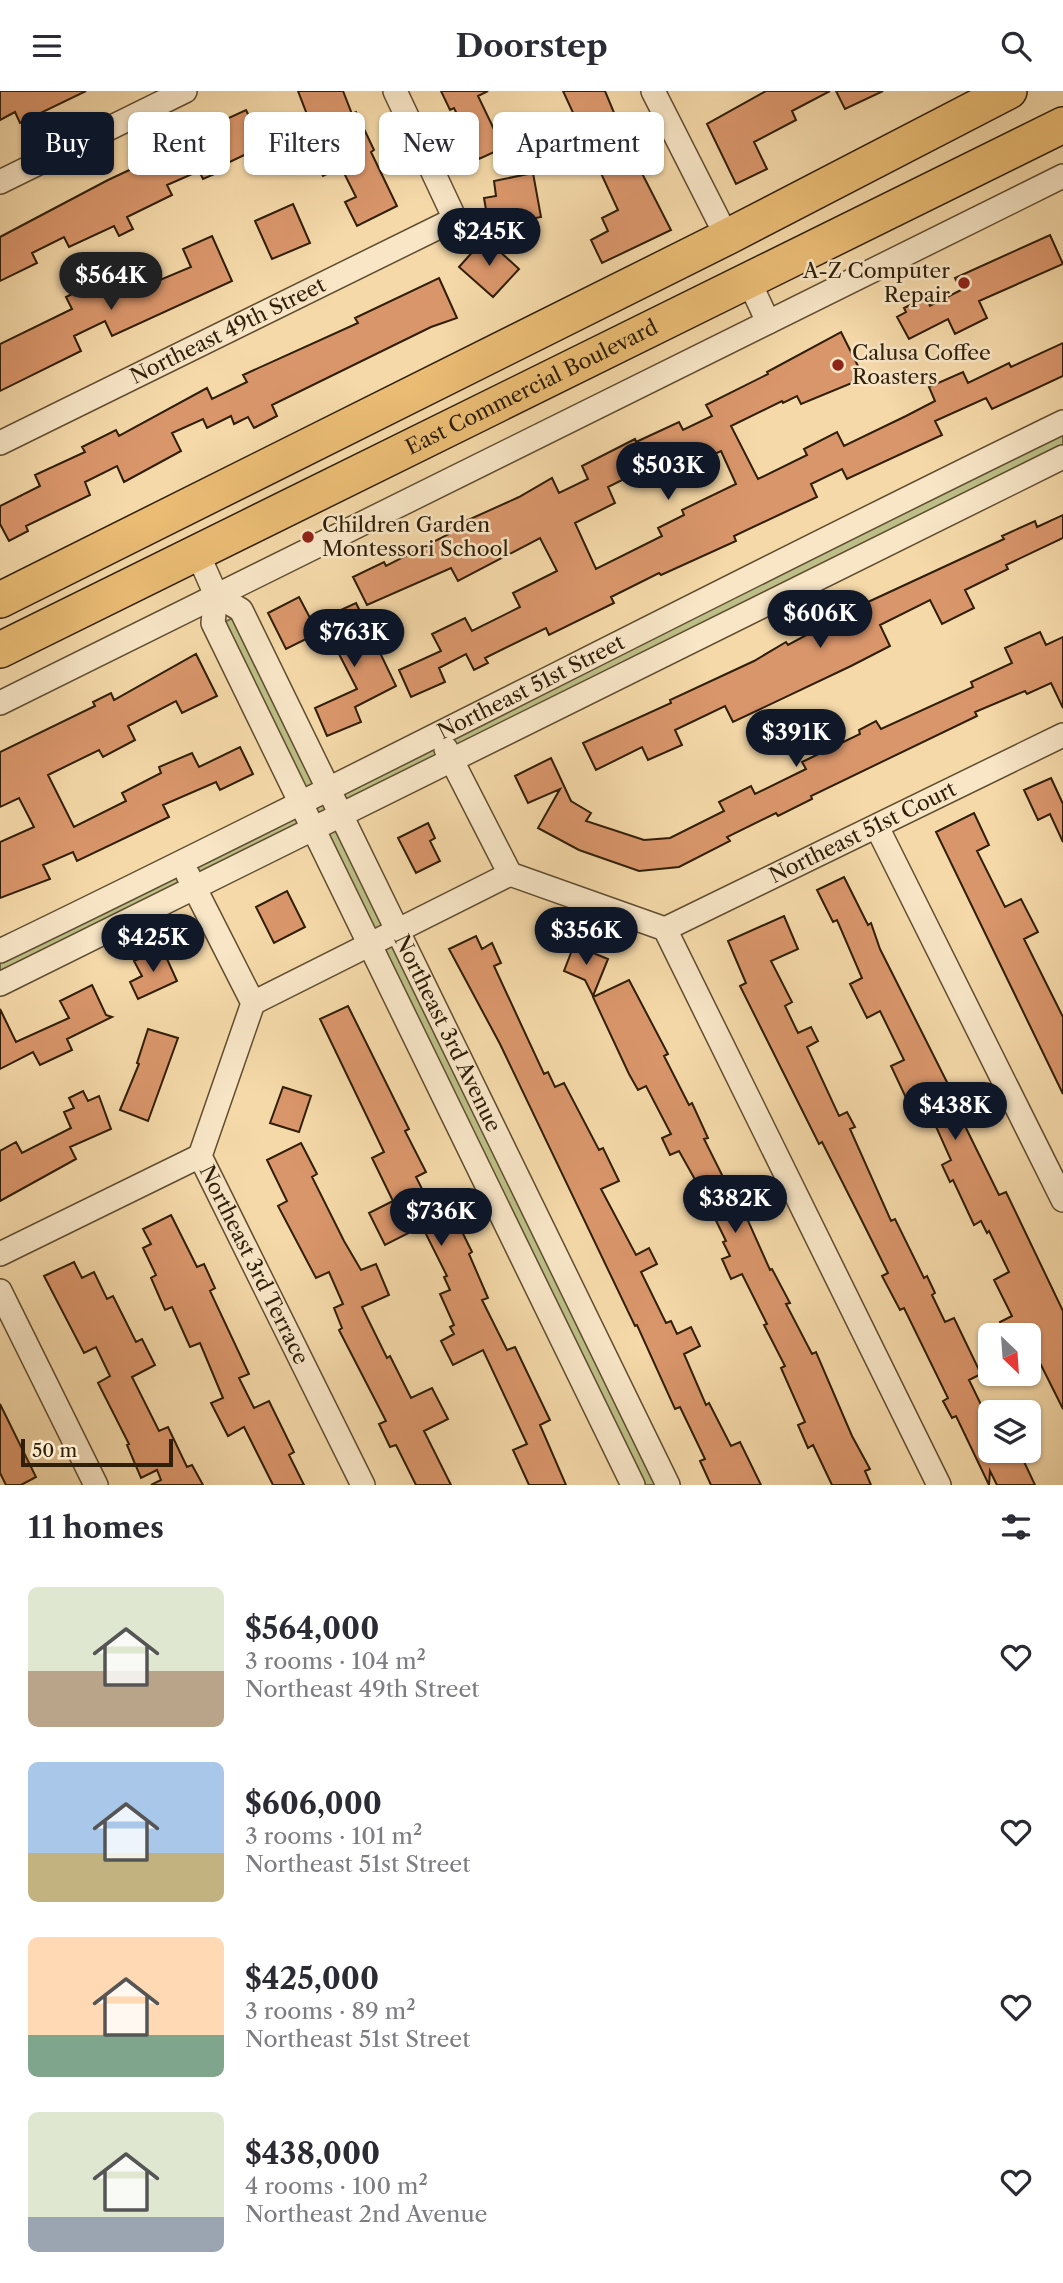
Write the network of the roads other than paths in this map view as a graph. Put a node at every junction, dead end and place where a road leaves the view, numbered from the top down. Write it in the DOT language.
graph roads {
  1 [pos="185,91"];
  2 [pos="394,91"];
  3 [pos="1009,91"];
  4 [pos="660,93"];
  5 [pos="142,100"];
  6 [pos="1063,125"];
  7 [pos="878,160"];
  8 [pos="1063,176"];
  9 [pos="0,182"];
  10 [pos="727,237"];
  11 [pos="748,279"];
  12 [pos="768,322"];
  13 [pos="566,370"];
  14 [pos="390,405"];
  15 [pos="1063,422"];
  16 [pos="0,443"];
  17 [pos="1063,457"];
  18 [pos="166,518"];
  19 [pos="848,526"];
  20 [pos="197,552"];
  21 [pos="863,556"];
  22 [pos="216,595"];
  23 [pos="0,600"];
  24 [pos="0,629"];
  25 [pos="0,650"];
  26 [pos="0,703"];
  27 [pos="439,734"];
  28 [pos="1063,735"];
  29 [pos="451,760"];
  30 [pos="329,790"];
  31 [pos="301,803"];
  32 [pos="341,815"];
  33 [pos="877,827"];
  34 [pos="313,828"];
  35 [pos="182,863"];
  36 [pos="510,874"];
  37 [pos="194,887"];
  38 [pos="664,929"];
  39 [pos="398,932"];
  40 [pos="371,946"];
  41 [pos="0,951"];
  42 [pos="0,984"];
  43 [pos="253,1003"];
  44 [pos="200,1156"];
  45 [pos="1063,1200"];
  46 [pos="0,1254"];
  47 [pos="0,1291"];
  48 [pos="638,1423"];
  49 [pos="610,1437"];
  50 [pos="96,1485"];
  51 [pos="363,1485"];
  52 [pos="633,1485"];
  53 [pos="668,1485"];
  54 [pos="939,1485"];
  1 -- 5 [label="street"];
  2 -- 16 [label="street, Northeast 49th Street"];
  3 -- 7 [label="main road"];
  4 -- 10 [label="street"];
  5 -- 9 [label="street"];
  6 -- 11 [label="main road, East Commercial Boulevard"];
  7 -- 10 [label="main road"];
  7 -- 11 [label="main road"];
  8 -- 12 [label="street"];
  10 -- 13 [label="main road"];
  10 -- 14 [label="main road"];
  11 -- 12 [label="street"];
  11 -- 13 [label="main road, East Commercial Boulevard"];
  12 -- 22 [label="street"];
  13 -- 20 [label="main road, East Commercial Boulevard"];
  14 -- 18 [label="main road"];
  14 -- 20 [label="main road"];
  15 -- 19 [label="street, Northeast 51st Street"];
  17 -- 21 [label="street, Northeast 51st Street"];
  18 -- 23 [label="main road"];
  18 -- 24 [label="main road"];
  19 -- 21 [label="street"];
  19 -- 27 [label="street, Northeast 51st Street"];
  20 -- 22 [label="street, Northeast 3rd Avenue"];
  20 -- 25 [label="main road, East Commercial Boulevard"];
  21 -- 29 [label="street, Northeast 51st Street"];
  22 -- 26 [label="street"];
  22 -- 30 [label="street, Northeast 3rd Avenue"];
  22 -- 31 [label="street, Northeast 3rd Avenue"];
  27 -- 29 [label="street"];
  27 -- 30 [label="street, Northeast 51st Street"];
  28 -- 33 [label="street, Northeast 51st Court"];
  29 -- 32 [label="street, Northeast 51st Street"];
  29 -- 36 [label="street"];
  30 -- 31 [label="street, Northeast 51st Street"];
  30 -- 32 [label="street, Northeast 3rd Avenue"];
  31 -- 34 [label="street, Northeast 3rd Avenue"];
  31 -- 35 [label="street, Northeast 51st Street"];
  32 -- 34 [label="street, Northeast 51st Street"];
  32 -- 39 [label="street, Northeast 3rd Avenue"];
  33 -- 38 [label="street, Northeast 51st Court"];
  33 -- 45 [label="street"];
  34 -- 37 [label="street, Northeast 51st Street"];
  34 -- 40 [label="street, Northeast 3rd Avenue"];
  35 -- 37 [label="street"];
  35 -- 41 [label="street, Northeast 51st Street"];
  36 -- 38 [label="street"];
  36 -- 39 [label="street"];
  37 -- 42 [label="street, Northeast 51st Street"];
  37 -- 43 [label="street"];
  38 -- 54 [label="street"];
  39 -- 40 [label="street"];
  39 -- 48 [label="street, Northeast 3rd Avenue"];
  40 -- 43 [label="street"];
  40 -- 49 [label="street, Northeast 3rd Avenue"];
  43 -- 44 [label="street, Northeast 3rd Terrace"];
  44 -- 46 [label="street"];
  44 -- 51 [label="street, Northeast 3rd Terrace"];
  47 -- 50 [label="street"];
  48 -- 49 [label="street"];
  48 -- 53 [label="street, Northeast 3rd Avenue"];
  49 -- 52 [label="street, Northeast 3rd Avenue"];
}
